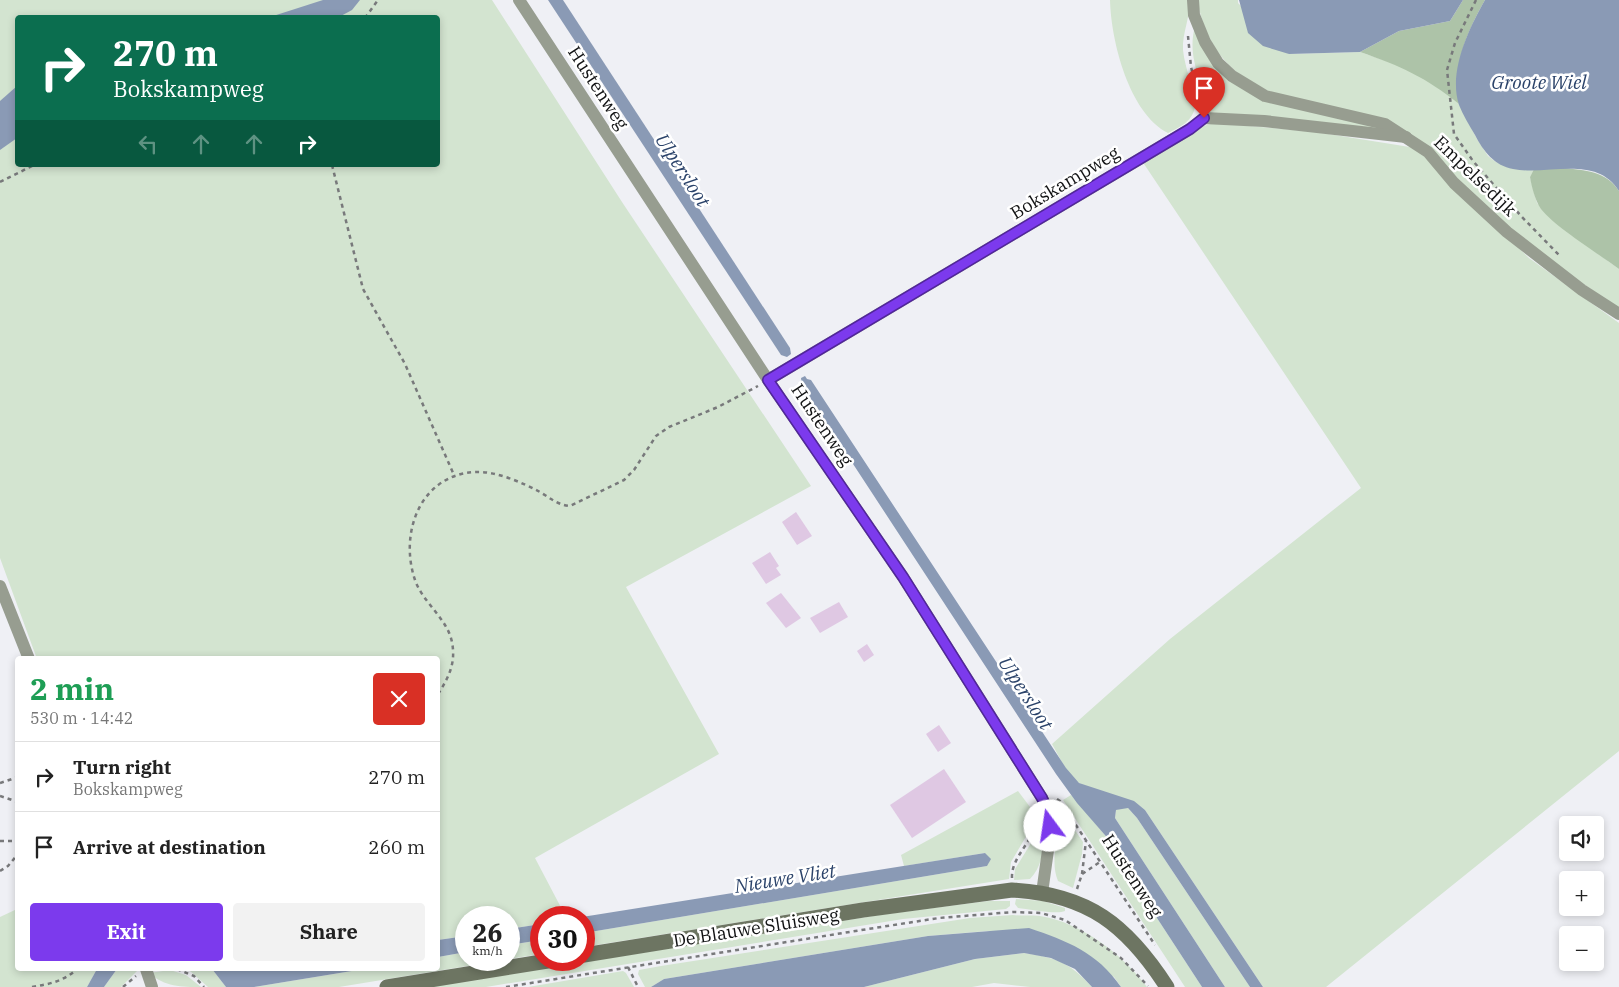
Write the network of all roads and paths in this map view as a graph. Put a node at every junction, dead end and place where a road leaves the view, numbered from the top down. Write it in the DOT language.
graph roads {
  1 [pos="378,0"];
  2 [pos="519,0"];
  3 [pos="1193,0"];
  4 [pos="1476,0"];
  5 [pos="367,15"];
  6 [pos="1194,16"];
  7 [pos="1204,118"];
  8 [pos="1406,137"];
  9 [pos="30,167"];
  10 [pos="332,167"];
  11 [pos="0,182"];
  12 [pos="1565,261"];
  13 [pos="1619,314"];
  14 [pos="768,380"];
  15 [pos="454,475"];
  16 [pos="0,586"];
  17 [pos="28,656"];
  18 [pos="440,691"];
  19 [pos="15,778"];
  20 [pos="0,783"];
  21 [pos="0,796"];
  22 [pos="1042,798"];
  23 [pos="15,801"];
  24 [pos="1086,840"];
  25 [pos="0,841"];
  26 [pos="15,841"];
  27 [pos="15,861"];
  28 [pos="0,871"];
  29 [pos="1082,874"];
  30 [pos="1012,890"];
  31 [pos="1042,893"];
  32 [pos="1013,912"];
  33 [pos="1155,945"];
  34 [pos="595,953"];
  35 [pos="530,964"];
  36 [pos="628,967"];
  37 [pos="75,971"];
  38 [pos="147,971"];
  39 [pos="182,971"];
  40 [pos="32,987"];
  41 [pos="152,987"];
  42 [pos="204,987"];
  43 [pos="387,987"];
  44 [pos="506,987"];
  45 [pos="638,987"];
  46 [pos="1149,987"];
  47 [pos="1167,987"];
  1 -- 5 [label="path"];
  2 -- 14 [label="street, Hustenweg"];
  3 -- 6 [label="street, Empelsedijk"];
  4 -- 12 [label="path"];
  6 -- 7 [label="path"];
  6 -- 8 [label="street, Empelsedijk"];
  7 -- 8 [label="street"];
  7 -- 14 [label="street, Bokskampweg"];
  8 -- 13 [label="street, Empelsedijk"];
  9 -- 11 [label="path"];
  10 -- 15 [label="path"];
  14 -- 15 [label="path"];
  14 -- 22 [label="street, Hustenweg"];
  15 -- 18 [label="path"];
  16 -- 17 [label="street"];
  19 -- 20 [label="path"];
  21 -- 23 [label="path"];
  22 -- 24 [label="path, Hustenweg"];
  22 -- 30 [label="path"];
  22 -- 31 [label="street, Hustenweg"];
  24 -- 29 [label="path"];
  24 -- 33 [label="path, Hustenweg"];
  25 -- 26 [label="path"];
  27 -- 28 [label="path"];
  30 -- 31 [label="main road, De Blauwe Sluisweg"];
  30 -- 32 [label="path"];
  30 -- 34 [label="main road, De Blauwe Sluisweg"];
  31 -- 47 [label="main road, Hustenweg"];
  32 -- 36 [label="path, De Blauwe Sluisweg"];
  32 -- 46 [label="path"];
  35 -- 43 [label="main road"];
  36 -- 44 [label="path, De Blauwe Sluisweg"];
  36 -- 45 [label="path"];
  37 -- 40 [label="path"];
  38 -- 41 [label="street"];
  39 -- 42 [label="path"];
}
